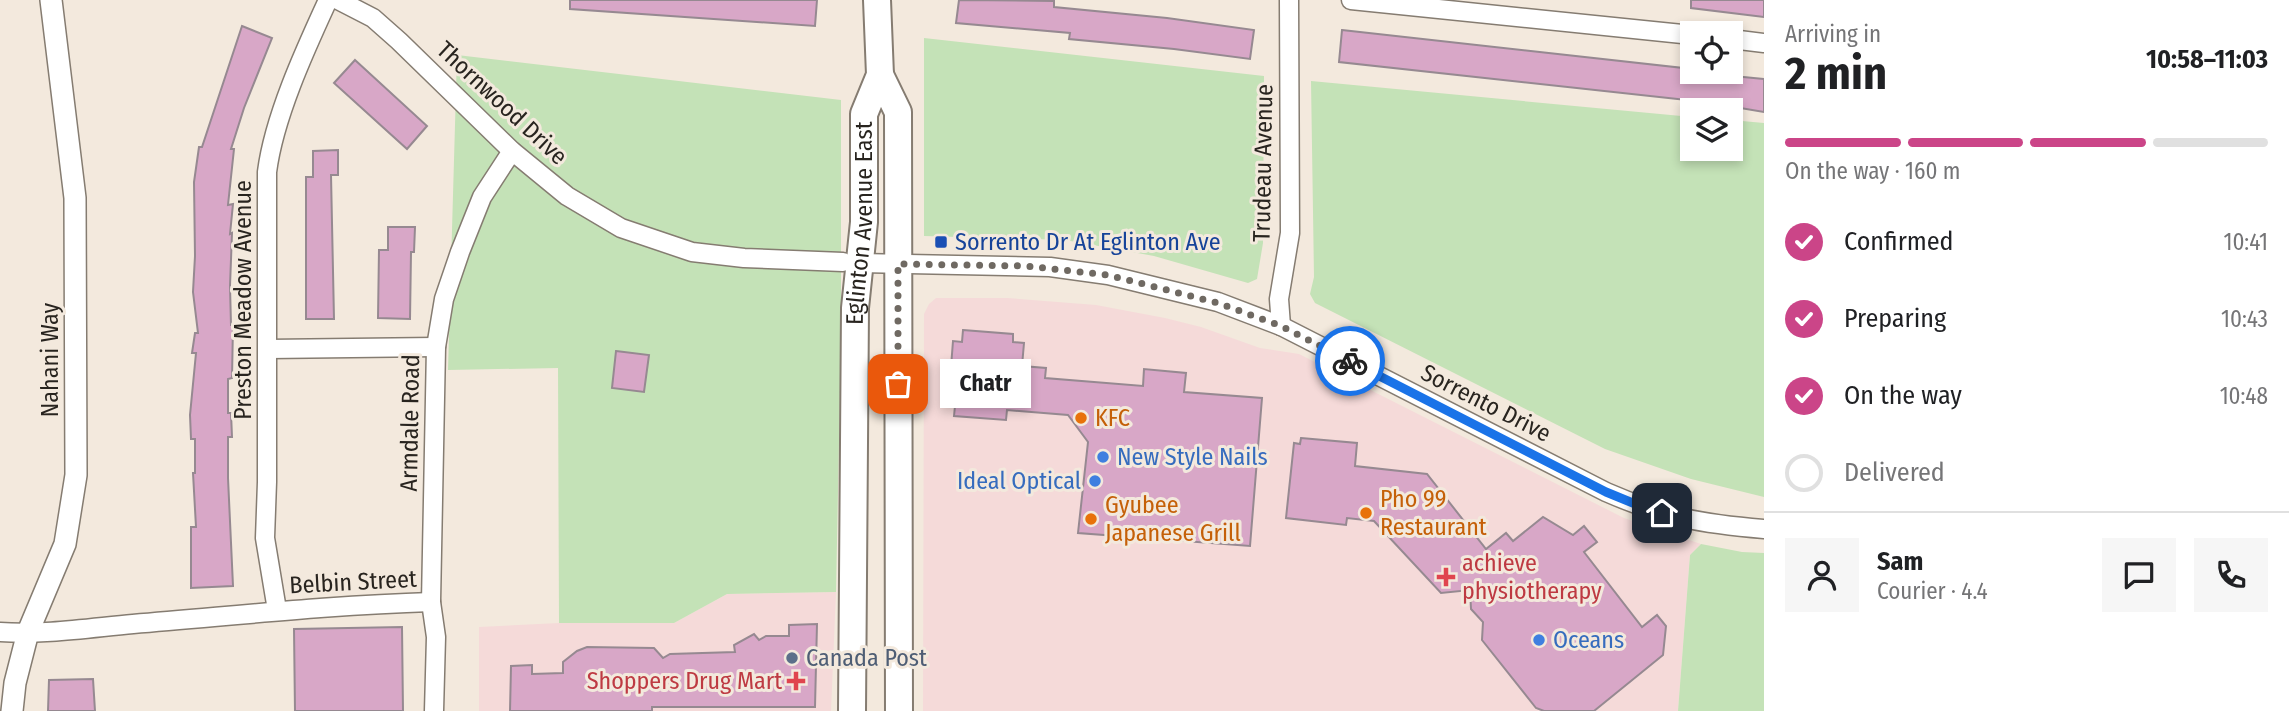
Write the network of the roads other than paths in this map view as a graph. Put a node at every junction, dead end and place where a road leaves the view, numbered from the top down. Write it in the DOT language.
graph roads {
  1 [pos="51,0"];
  2 [pos="328,0"];
  3 [pos="338,0"];
  4 [pos="877,0"];
  5 [pos="1289,0"];
  6 [pos="1351,0"];
  7 [pos="1454,5"];
  8 [pos="1680,33"];
  9 [pos="1743,40"];
  10 [pos="1764,43"];
  11 [pos="880,75"];
  12 [pos="512,151"];
  13 [pos="851,263"];
  14 [pos="898,264"];
  15 [pos="1281,326"];
  16 [pos="436,347"];
  17 [pos="268,349"];
  18 [pos="1764,529"];
  19 [pos="431,602"];
  20 [pos="277,610"];
  21 [pos="0,632"];
  22 [pos="28,632"];
  23 [pos="12,711"];
  24 [pos="434,711"];
  25 [pos="852,711"];
  26 [pos="899,711"];
  1 -- 22 [label="street, Nahani Way"];
  2 -- 17 [label="street, Preston Meadow Avenue"];
  3 -- 12 [label="street, Thornwood Drive"];
  4 -- 11 [label="main road, Eglinton Avenue East"];
  5 -- 15 [label="street, Trudeau Avenue"];
  6 -- 7 [label="street"];
  7 -- 8 [label="street"];
  9 -- 10 [label="street"];
  11 -- 13 [label="main road, Eglinton Avenue East"];
  11 -- 14 [label="main road, Eglinton Avenue East"];
  12 -- 13 [label="street, Thornwood Drive"];
  12 -- 16 [label="street, Armdale Road"];
  13 -- 14 [label="street, Sorrento Drive"];
  13 -- 25 [label="main road, Eglinton Avenue East"];
  14 -- 15 [label="street, Sorrento Drive"];
  14 -- 26 [label="main road, Eglinton Avenue East"];
  15 -- 18 [label="street, Sorrento Drive"];
  16 -- 17 [label="street"];
  16 -- 19 [label="street, Armdale Road"];
  17 -- 20 [label="street, Preston Meadow Avenue"];
  19 -- 20 [label="street, Belbin Street"];
  19 -- 24 [label="street, Armdale Road"];
  20 -- 22 [label="street, Belbin Street"];
  21 -- 22 [label="street, Belbin Street"];
  22 -- 23 [label="street, Nahani Way"];
}
